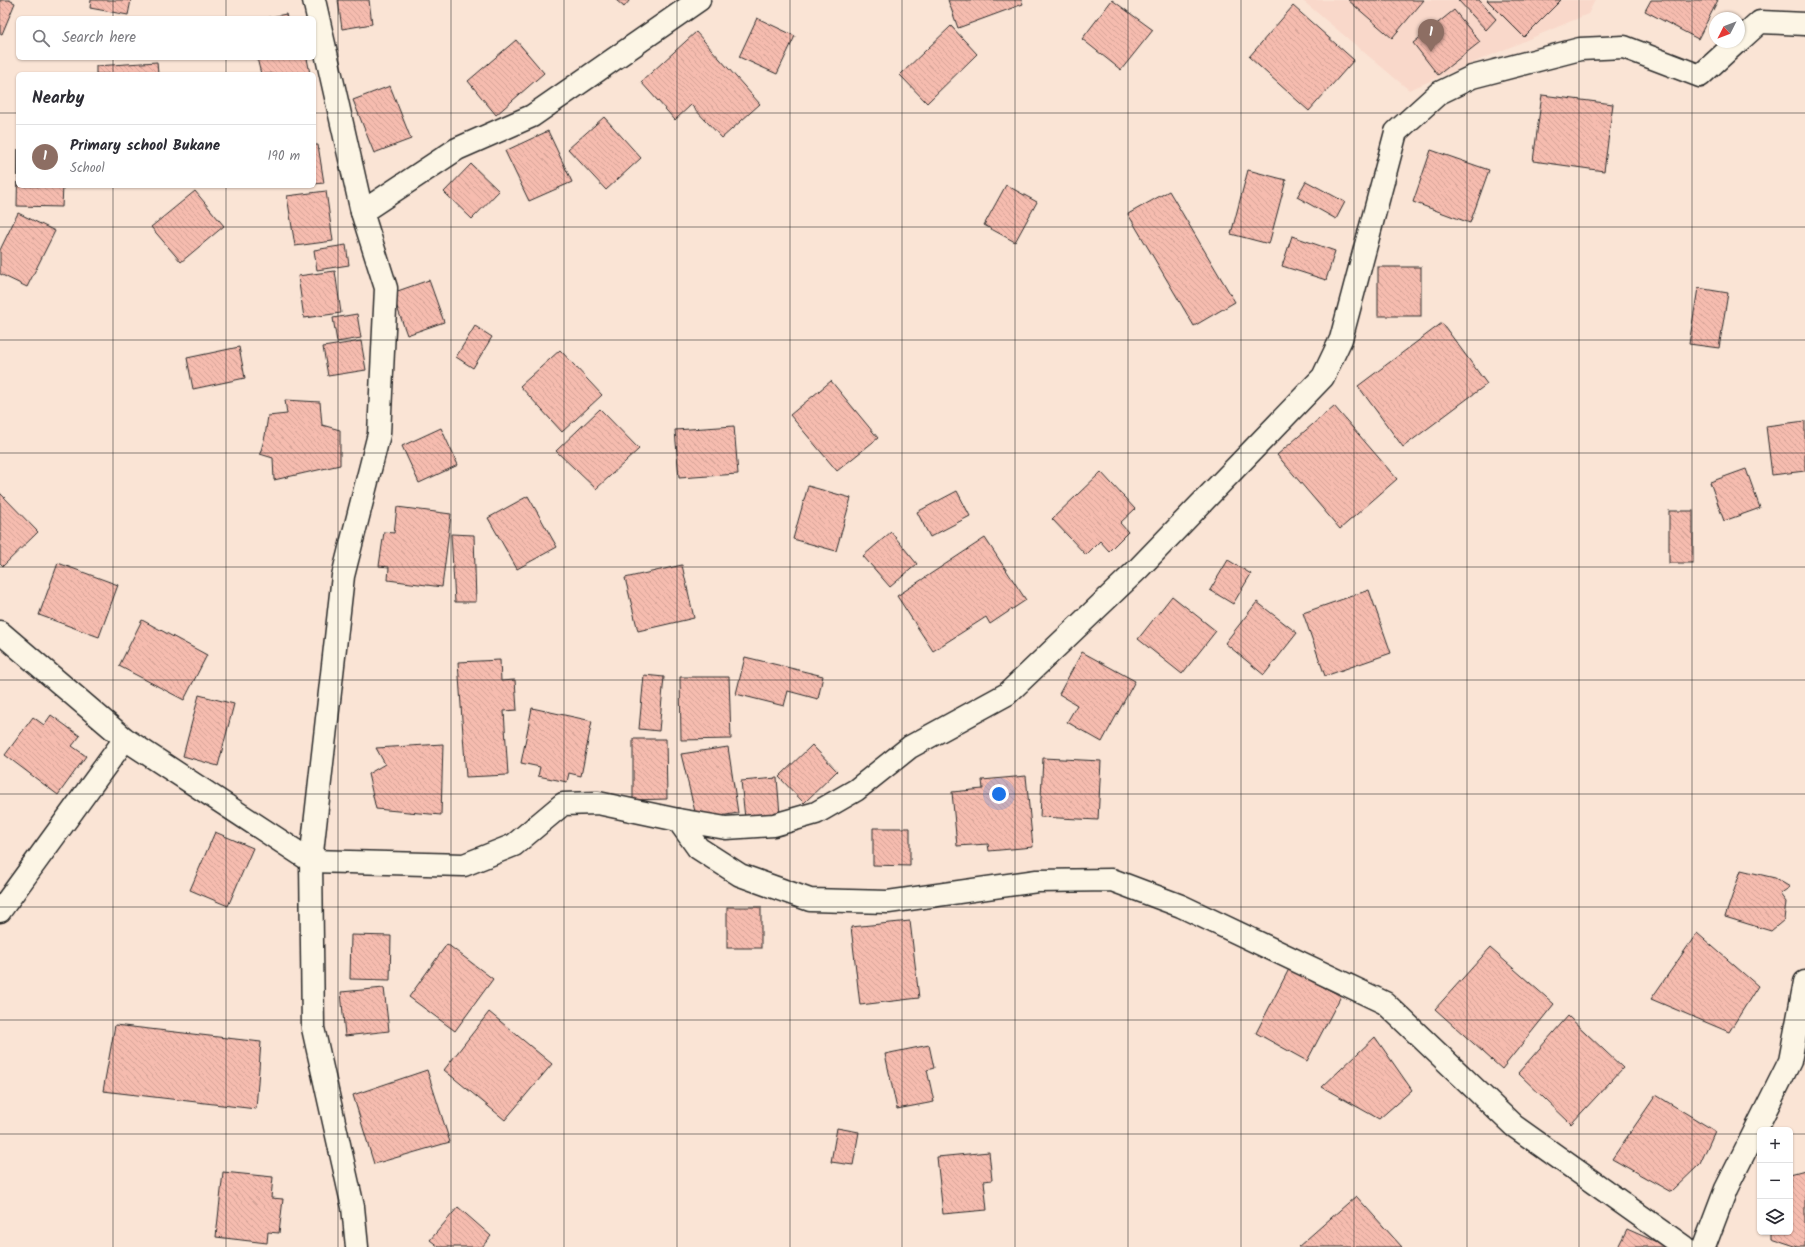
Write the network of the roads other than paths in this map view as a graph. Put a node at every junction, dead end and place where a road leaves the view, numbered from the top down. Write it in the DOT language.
graph roads {
  1 [pos="314,0"];
  2 [pos="699,0"];
  3 [pos="1805,24"];
  4 [pos="1745,35"];
  5 [pos="1730,48"];
  6 [pos="362,212"];
  7 [pos="0,632"];
  8 [pos="125,739"];
  9 [pos="678,820"];
  10 [pos="312,861"];
  11 [pos="0,911"];
  12 [pos="1805,982"];
  13 [pos="357,1247"];
  14 [pos="1684,1247"];
  15 [pos="1704,1247"];
  1 -- 6 [label="street"];
  2 -- 6 [label="street"];
  3 -- 4 [label="street"];
  5 -- 9 [label="street"];
  6 -- 10 [label="street"];
  7 -- 8 [label="street"];
  8 -- 10 [label="street"];
  8 -- 11 [label="street"];
  9 -- 10 [label="street"];
  9 -- 14 [label="street"];
  10 -- 13 [label="street"];
  12 -- 15 [label="street"];
}
